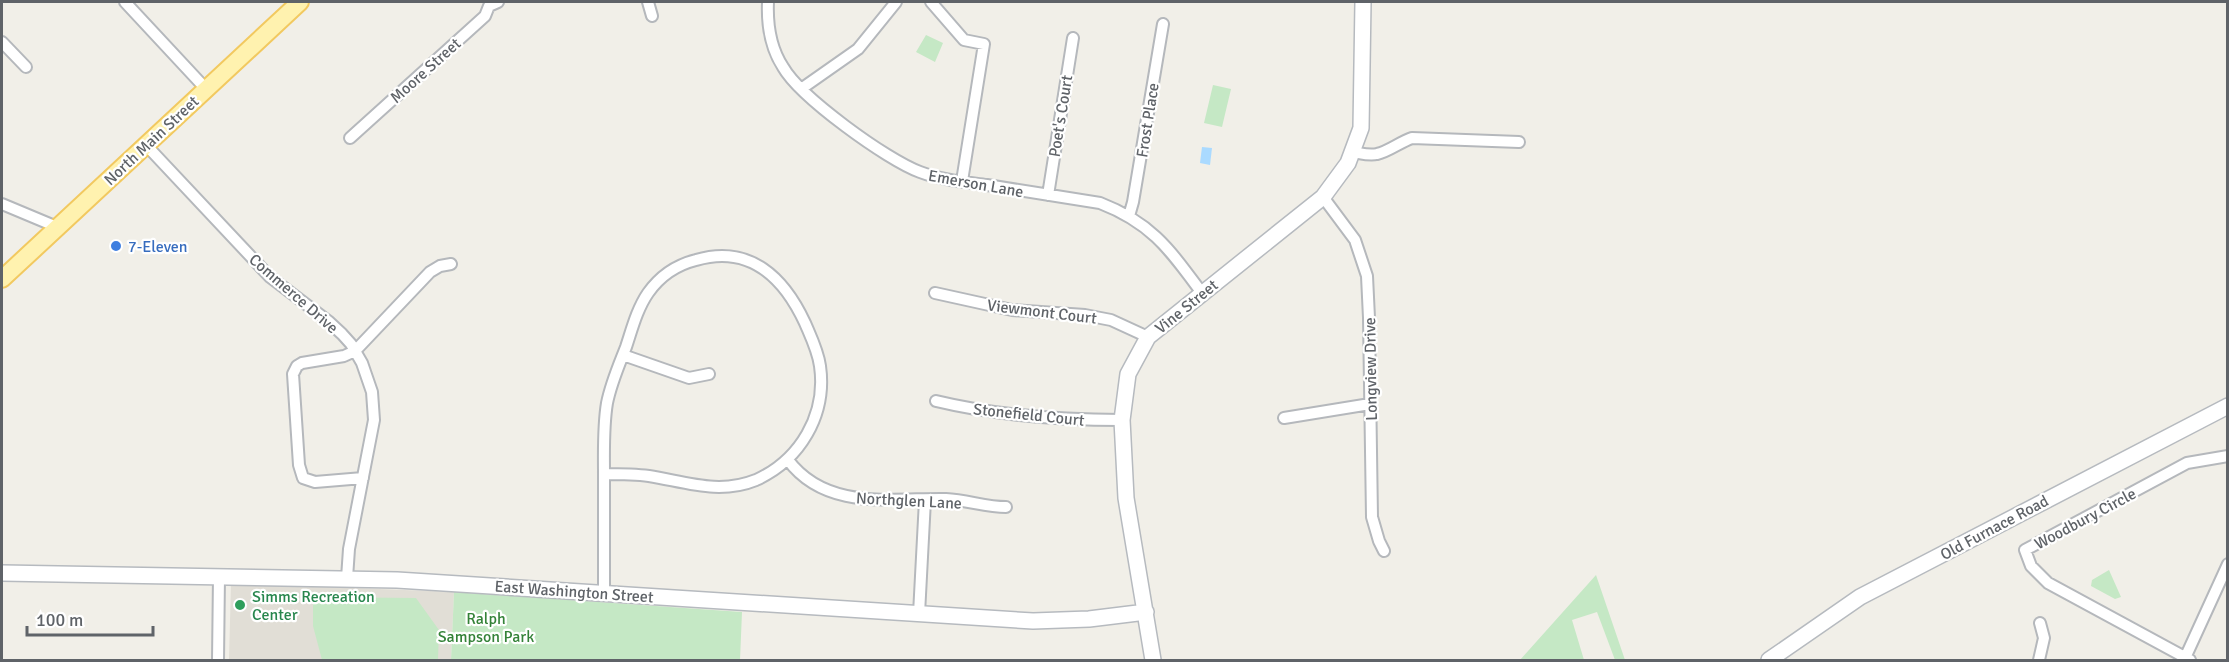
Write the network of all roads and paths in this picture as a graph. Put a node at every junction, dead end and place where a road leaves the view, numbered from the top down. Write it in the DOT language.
graph roads {
  1 [pos="125,2"];
  2 [pos="300,2"];
  3 [pos="648,2"];
  4 [pos="768,2"];
  5 [pos="896,2"];
  6 [pos="931,2"];
  7 [pos="1363,2"];
  8 [pos="491,3"];
  9 [pos="652,15"];
  10 [pos="1163,24"];
  11 [pos="1073,38"];
  12 [pos="2,42"];
  13 [pos="26,67"];
  14 [pos="206,89"];
  15 [pos="801,89"];
  16 [pos="350,138"];
  17 [pos="1520,142"];
  18 [pos="146,145"];
  19 [pos="1352,152"];
  20 [pos="962,181"];
  21 [pos="1048,195"];
  22 [pos="1323,196"];
  23 [pos="2,204"];
  24 [pos="1129,216"];
  25 [pos="57,227"];
  26 [pos="451,264"];
  27 [pos="2,279"];
  28 [pos="934,293"];
  29 [pos="1202,293"];
  30 [pos="1148,337"];
  31 [pos="356,351"];
  32 [pos="623,355"];
  33 [pos="709,374"];
  34 [pos="936,401"];
  35 [pos="1370,404"];
  36 [pos="2228,406"];
  37 [pos="1284,418"];
  38 [pos="1122,420"];
  39 [pos="2228,456"];
  40 [pos="788,460"];
  41 [pos="604,474"];
  42 [pos="363,478"];
  43 [pos="925,500"];
  44 [pos="1006,507"];
  45 [pos="1384,552"];
  46 [pos="2228,564"];
  47 [pos="2,573"];
  48 [pos="219,576"];
  49 [pos="347,578"];
  50 [pos="604,593"];
  51 [pos="1146,612"];
  52 [pos="919,614"];
  53 [pos="2040,623"];
  54 [pos="2188,659"];
  55 [pos="218,660"];
  56 [pos="1153,660"];
  57 [pos="1769,660"];
  58 [pos="2039,660"];
  1 -- 14 [label="street"];
  2 -- 14 [label="main road, North Main Street"];
  3 -- 9 [label="street"];
  4 -- 15 [label="street, Emerson Lane"];
  5 -- 15 [label="street"];
  6 -- 20 [label="street"];
  7 -- 19 [label="street, Vine Street"];
  8 -- 16 [label="street, Moore Street"];
  10 -- 24 [label="street, Frost Place"];
  11 -- 21 [label="street, Poet's Court"];
  12 -- 13 [label="street"];
  14 -- 18 [label="main road, North Main Street"];
  15 -- 20 [label="street, Emerson Lane"];
  17 -- 19 [label="street"];
  18 -- 25 [label="main road, North Main Street"];
  18 -- 31 [label="street, Commerce Drive"];
  19 -- 22 [label="street, Vine Street"];
  20 -- 21 [label="street, Emerson Lane"];
  21 -- 24 [label="street, Emerson Lane"];
  22 -- 29 [label="street, Vine Street"];
  22 -- 35 [label="street, Longview Drive"];
  23 -- 25 [label="street"];
  24 -- 29 [label="street, Emerson Lane"];
  25 -- 27 [label="main road, North Main Street"];
  26 -- 31 [label="street"];
  28 -- 30 [label="street, Viewmont Court"];
  29 -- 30 [label="street, Vine Street"];
  30 -- 38 [label="street, Vine Street"];
  31 -- 42 [label="street, Commerce Drive"];
  31 -- 42 [label="street"];
  32 -- 33 [label="street"];
  32 -- 40 [label="street"];
  32 -- 41 [label="street"];
  34 -- 38 [label="street, Stonefield Court"];
  35 -- 37 [label="street"];
  35 -- 45 [label="street, Longview Drive"];
  36 -- 57 [label="street, Old Furnace Road"];
  38 -- 51 [label="street, Vine Street"];
  39 -- 54 [label="street, Woodbury Circle"];
  40 -- 41 [label="street"];
  40 -- 43 [label="street, Northglen Lane"];
  41 -- 50 [label="street"];
  42 -- 49 [label="street, Commerce Drive"];
  43 -- 44 [label="street, Northglen Lane"];
  43 -- 52 [label="street"];
  46 -- 54 [label="street, Woodbury Circle"];
  47 -- 48 [label="street, East Washington Street"];
  48 -- 49 [label="street, East Washington Street"];
  48 -- 55 [label="street"];
  49 -- 50 [label="street, East Washington Street"];
  50 -- 52 [label="street, East Washington Street"];
  51 -- 52 [label="street, East Washington Street"];
  51 -- 56 [label="street, Vine Street"];
  53 -- 58 [label="street"];
}
